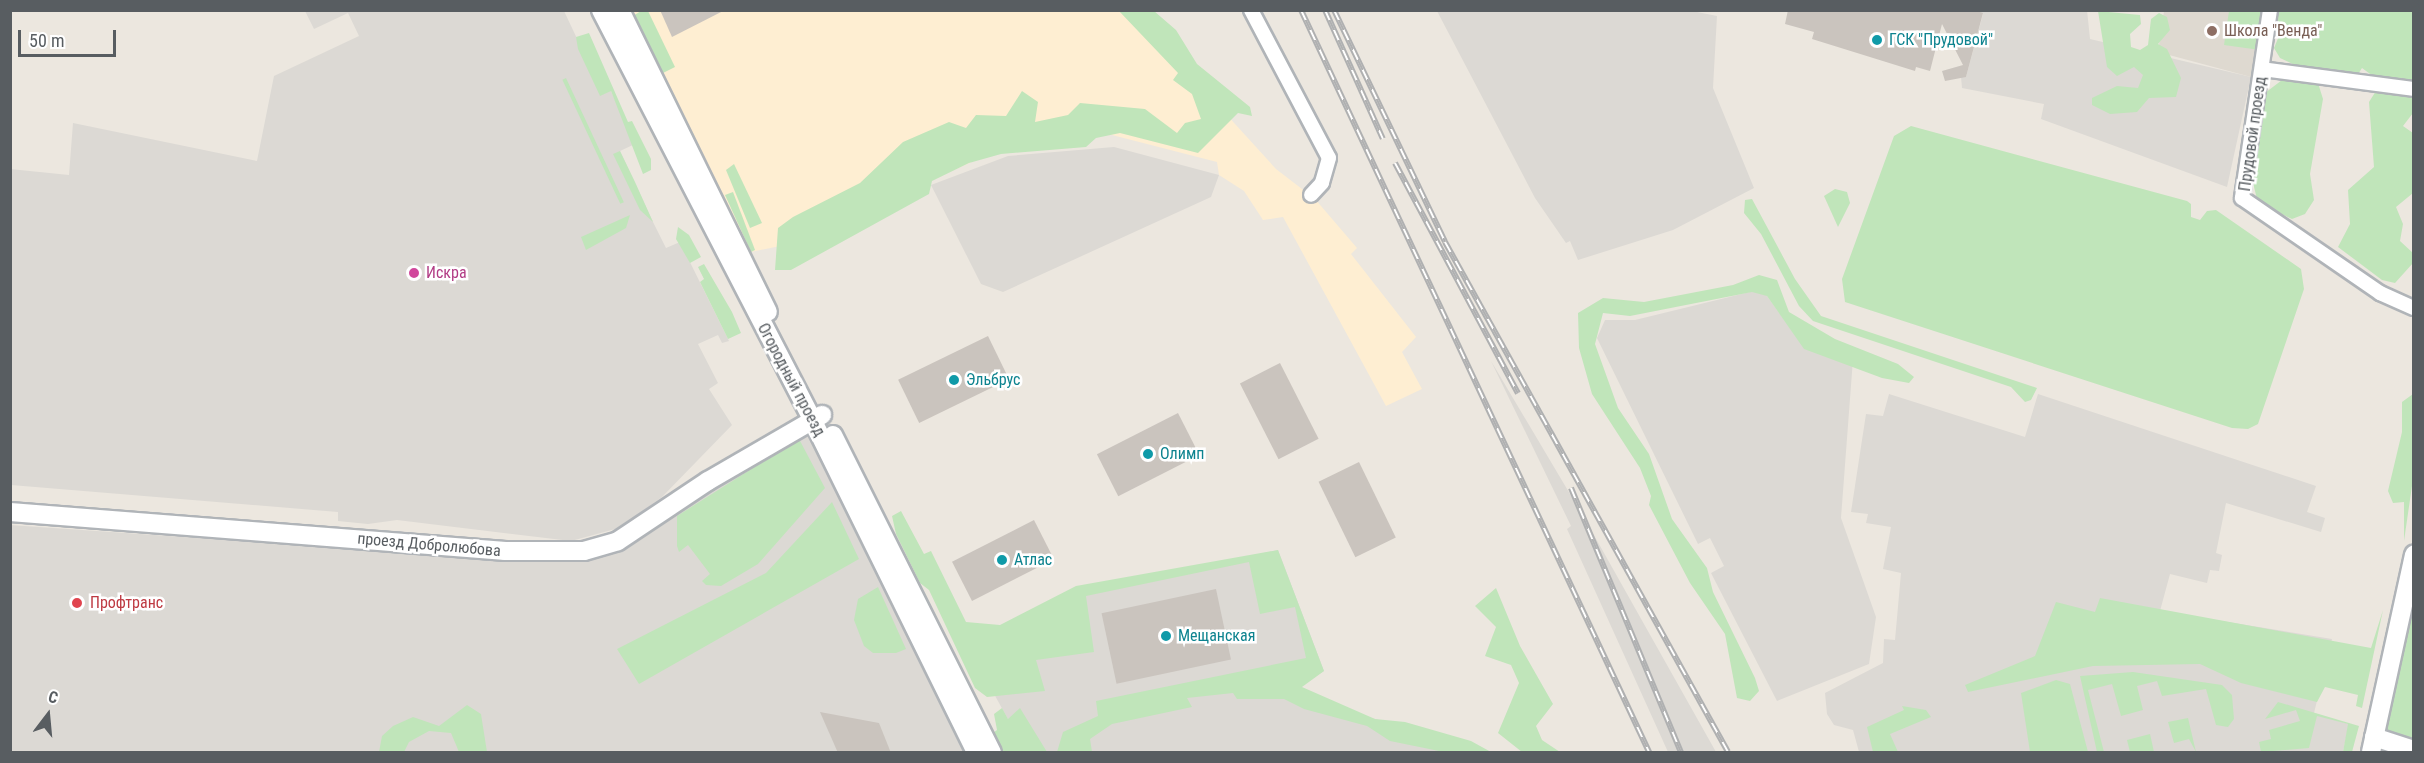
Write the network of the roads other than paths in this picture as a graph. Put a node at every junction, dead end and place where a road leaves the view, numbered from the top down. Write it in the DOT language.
graph roads {
  1 [pos="601,10"];
  2 [pos="620,10"];
  3 [pos="1251,10"];
  4 [pos="2270,10"];
  5 [pos="2262,69"];
  6 [pos="2414,90"];
  7 [pos="1311,195"];
  8 [pos="2414,308"];
  9 [pos="817,417"];
  10 [pos="10,513"];
  11 [pos="2413,560"];
  12 [pos="2375,748"];
  13 [pos="2414,750"];
  14 [pos="976,753"];
  15 [pos="992,753"];
  1 -- 9 [label="main road, Огородный проезд"];
  2 -- 9 [label="main road, Огородный проезд"];
  3 -- 7 [label="street"];
  4 -- 5 [label="street, Прудовой проезд"];
  5 -- 6 [label="street"];
  5 -- 8 [label="street, Прудовой проезд"];
  9 -- 10 [label="main road, проезд Добролюбова"];
  9 -- 14 [label="main road, Огородный проезд"];
  9 -- 15 [label="main road, Огородный проезд"];
  11 -- 12 [label="main road"];
  12 -- 13 [label="main road"];
}
